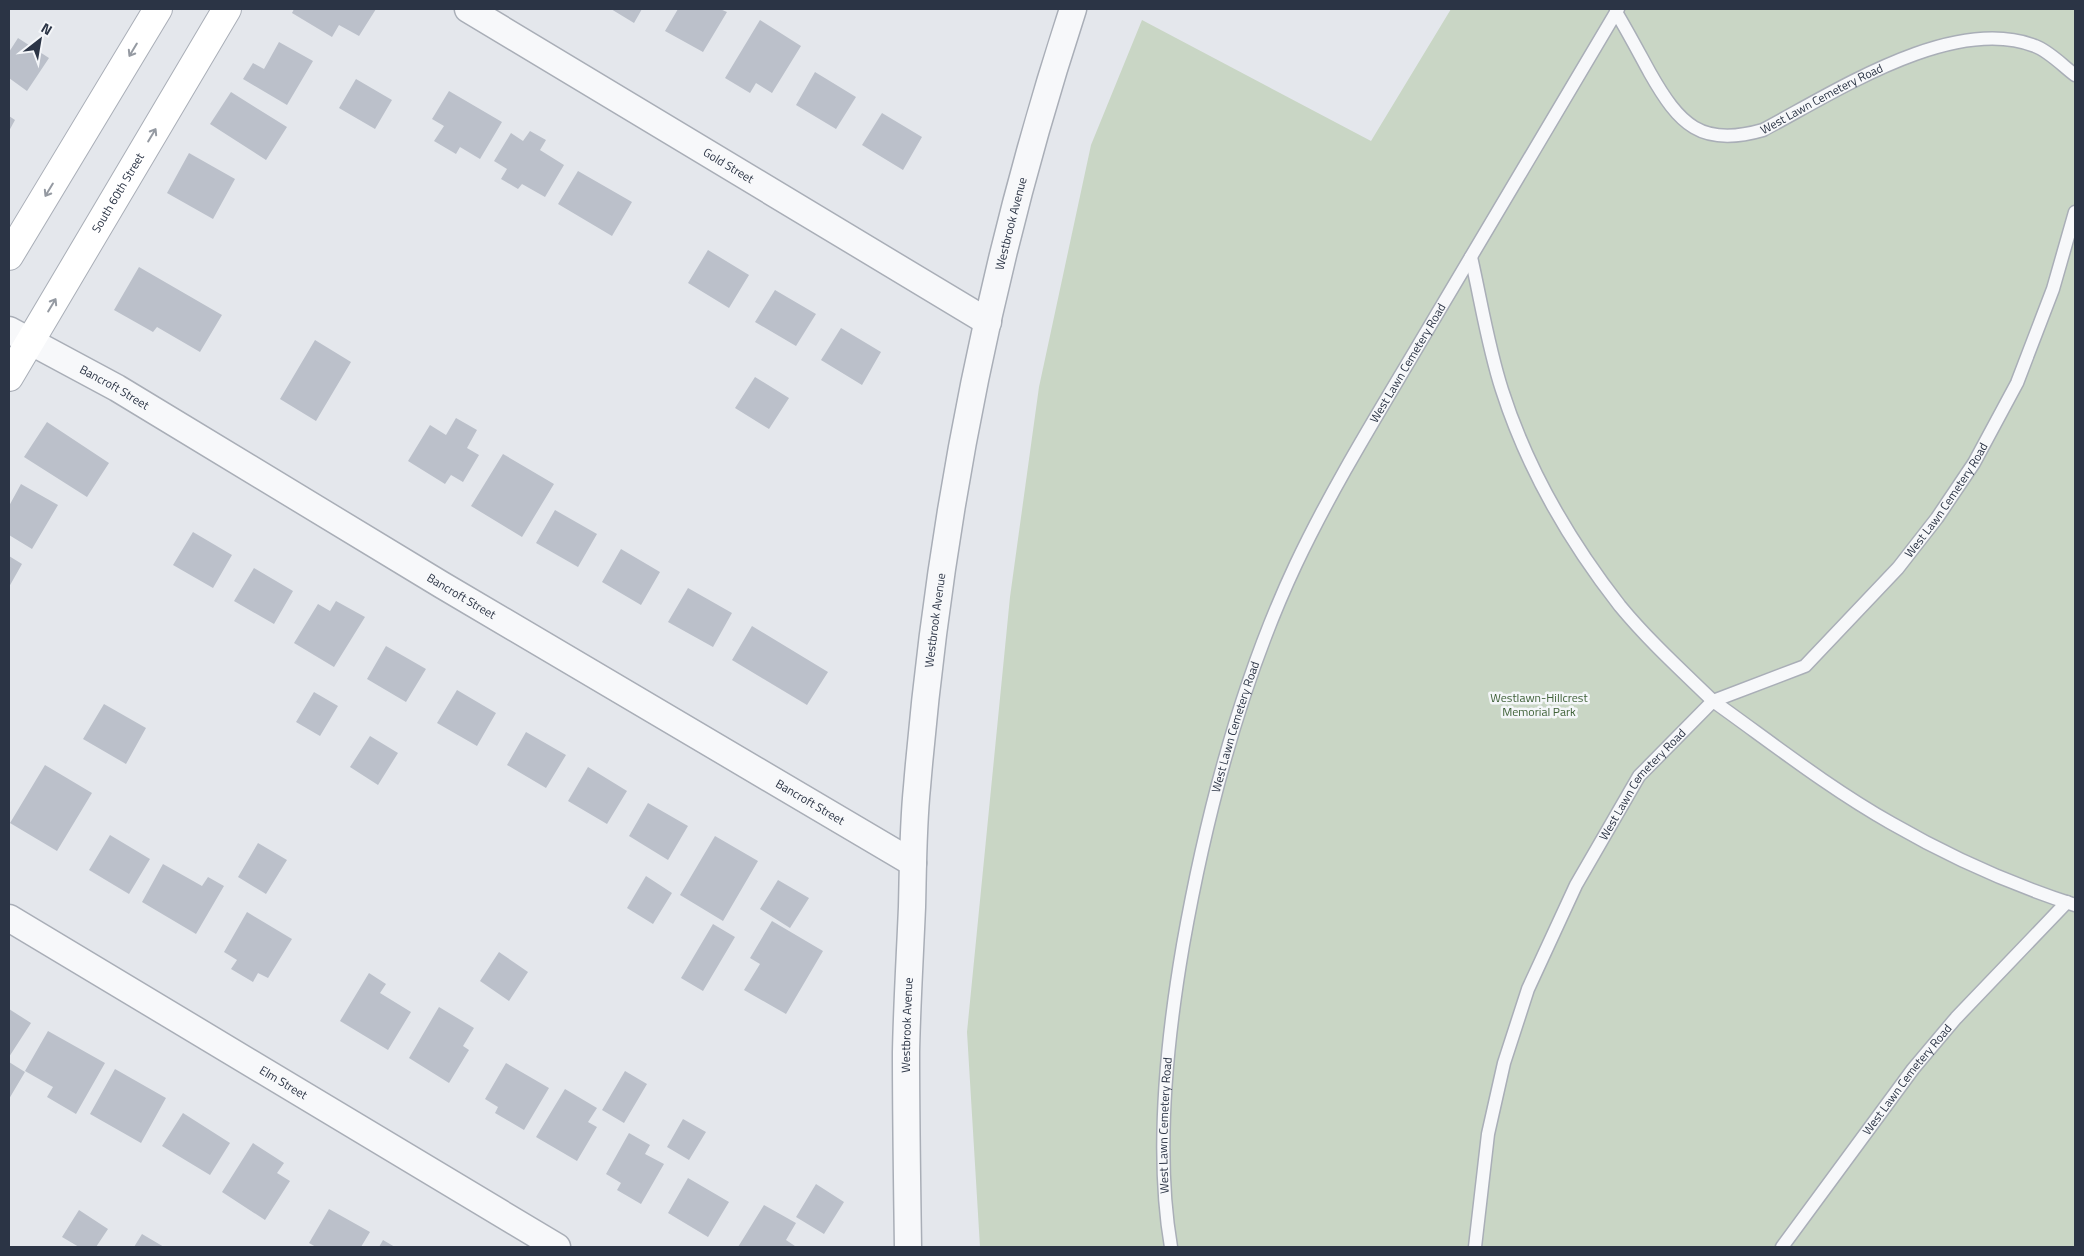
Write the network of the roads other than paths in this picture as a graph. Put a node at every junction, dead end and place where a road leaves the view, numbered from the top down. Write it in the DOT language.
graph roads {
  1 [pos="158,9"];
  2 [pos="227,9"];
  3 [pos="468,9"];
  4 [pos="1073,9"];
  5 [pos="1617,10"];
  6 [pos="2075,75"];
  7 [pos="2075,212"];
  8 [pos="9,256"];
  9 [pos="1471,257"];
  10 [pos="988,322"];
  11 [pos="19,336"];
  12 [pos="9,377"];
  13 [pos="1713,701"];
  14 [pos="914,863"];
  15 [pos="2071,904"];
  16 [pos="9,918"];
  17 [pos="557,1247"];
  18 [pos="908,1247"];
  19 [pos="1171,1247"];
  20 [pos="1474,1247"];
  21 [pos="1782,1247"];
  1 -- 8 [label="main road, one-way"];
  11 -- 2 [label="main road, South 60th Street, one-way"];
  3 -- 10 [label="street, Gold Street"];
  4 -- 10 [label="street, Westbrook Avenue"];
  5 -- 6 [label="lane, West Lawn Cemetery Road"];
  5 -- 9 [label="lane, West Lawn Cemetery Road"];
  7 -- 13 [label="lane, West Lawn Cemetery Road"];
  9 -- 13 [label="lane, West Lawn Cemetery Road"];
  9 -- 19 [label="lane, West Lawn Cemetery Road"];
  10 -- 14 [label="street, Westbrook Avenue"];
  11 -- 12 [label="main road, South 60th Street"];
  11 -- 14 [label="street, Bancroft Street"];
  13 -- 15 [label="lane, West Lawn Cemetery Road"];
  13 -- 20 [label="lane, West Lawn Cemetery Road"];
  14 -- 18 [label="street, Westbrook Avenue"];
  15 -- 21 [label="lane, West Lawn Cemetery Road"];
  16 -- 17 [label="street, Elm Street"];
}
